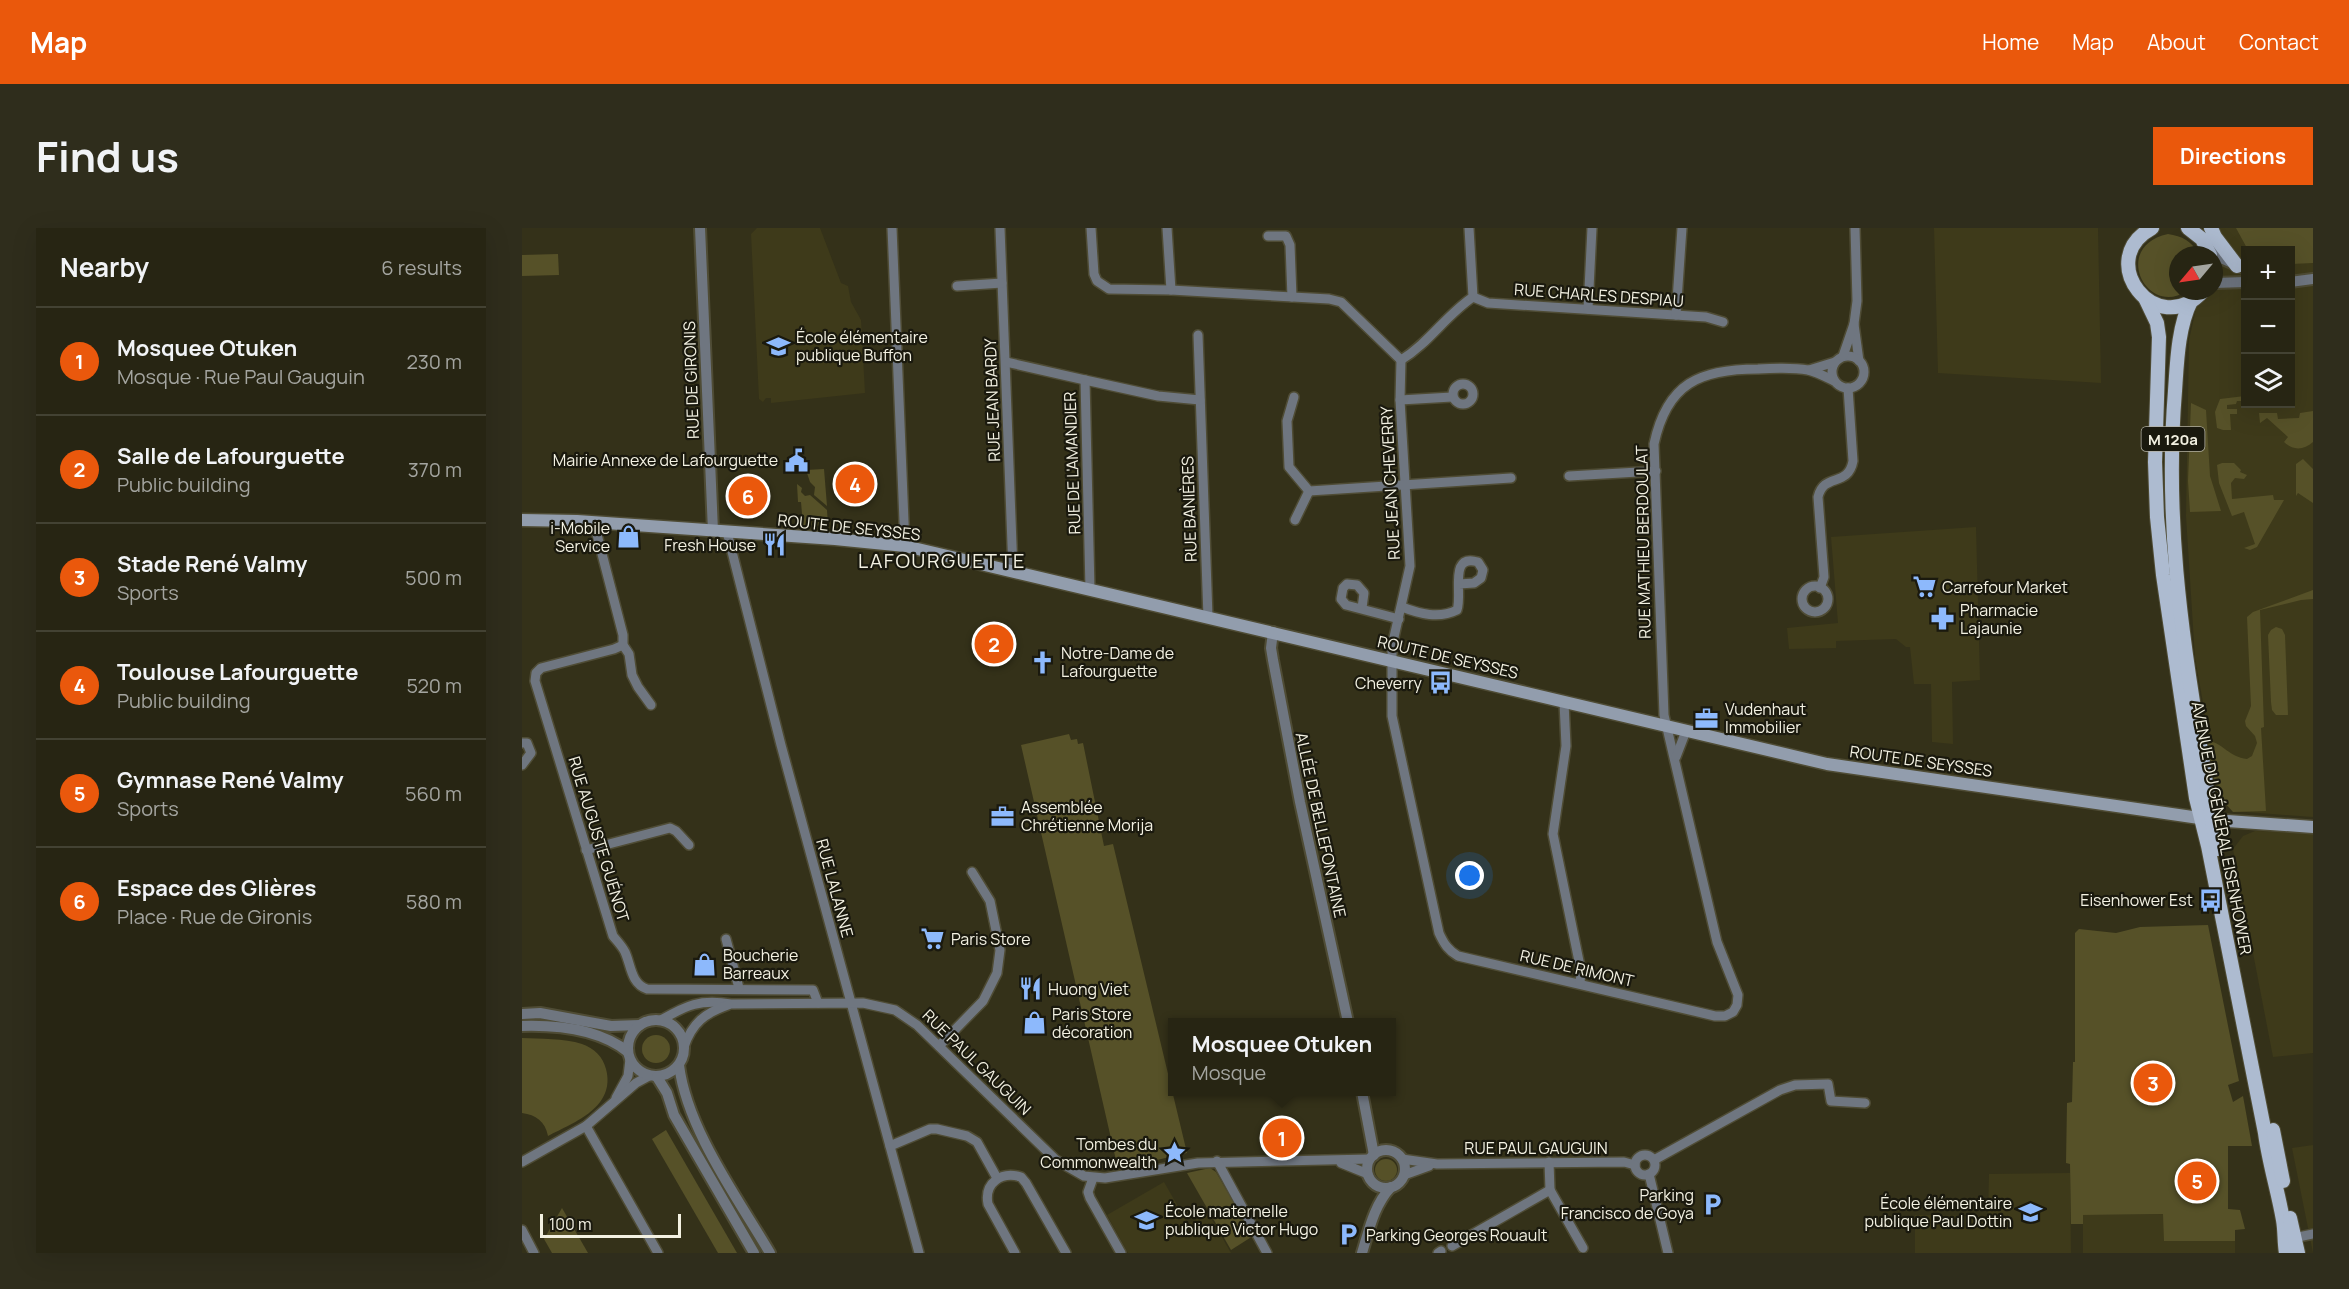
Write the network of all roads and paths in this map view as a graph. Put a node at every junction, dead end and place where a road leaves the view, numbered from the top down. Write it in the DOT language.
graph roads {
  1 [pos="700,228"];
  2 [pos="892,228"];
  3 [pos="1000,228"];
  4 [pos="1091,228"];
  5 [pos="1167,228"];
  6 [pos="1469,228"];
  7 [pos="1592,228"];
  8 [pos="1682,228"];
  9 [pos="1855,228"];
  10 [pos="2152,228"];
  11 [pos="1268,236"];
  12 [pos="2201,236"];
  13 [pos="2241,268"];
  14 [pos="2313,279"];
  15 [pos="2295,281"];
  16 [pos="2223,282"];
  17 [pos="2241,282"];
  18 [pos="1002,283"];
  19 [pos="957,286"];
  20 [pos="1171,290"];
  21 [pos="1292,297"];
  22 [pos="1473,297"];
  23 [pos="2146,300"];
  24 [pos="2191,301"];
  25 [pos="1588,309"];
  26 [pos="1676,315"];
  27 [pos="1723,322"];
  28 [pos="1854,324"];
  29 [pos="1197,335"];
  30 [pos="1839,359"];
  31 [pos="1401,360"];
  32 [pos="1859,361"];
  33 [pos="1006,362"];
  34 [pos="1809,370"];
  35 [pos="1085,380"];
  36 [pos="1834,381"];
  37 [pos="1848,388"];
  38 [pos="1294,397"];
  39 [pos="1452,397"];
  40 [pos="1200,400"];
  41 [pos="1400,400"];
  42 [pos="1656,471"];
  43 [pos="1569,476"];
  44 [pos="1511,478"];
  45 [pos="1406,485"];
  46 [pos="1309,491"];
  47 [pos="522,515"];
  48 [pos="522,520"];
  49 [pos="1295,520"];
  50 [pos="577,521"];
  51 [pos="594,523"];
  52 [pos="713,531"];
  53 [pos="727,532"];
  54 [pos="904,546"];
  55 [pos="1013,571"];
  56 [pos="1459,584"];
  57 [pos="1820,588"];
  58 [pos="1090,590"];
  59 [pos="1402,606"];
  60 [pos="1362,608"];
  61 [pos="1208,617"];
  62 [pos="1399,619"];
  63 [pos="1273,632"];
  64 [pos="623,645"];
  65 [pos="1392,661"];
  66 [pos="1564,702"];
  67 [pos="651,705"];
  68 [pos="1666,726"];
  69 [pos="1686,730"];
  70 [pos="522,743"];
  71 [pos="1676,759"];
  72 [pos="522,765"];
  73 [pos="2207,819"];
  74 [pos="2313,826"];
  75 [pos="688,845"];
  76 [pos="586,850"];
  77 [pos="972,872"];
  78 [pos="726,939"];
  79 [pos="1580,983"];
  80 [pos="740,988"];
  81 [pos="818,1003"];
  82 [pos="850,1003"];
  83 [pos="731,1004"];
  84 [pos="522,1014"];
  85 [pos="1347,1018"];
  86 [pos="661,1020"];
  87 [pos="639,1025"];
  88 [pos="522,1026"];
  89 [pos="939,1046"];
  90 [pos="684,1047"];
  91 [pos="629,1056"];
  92 [pos="679,1065"];
  93 [pos="653,1076"];
  94 [pos="1363,1096"];
  95 [pos="613,1103"];
  96 [pos="1865,1103"];
  97 [pos="1368,1112"];
  98 [pos="586,1126"];
  99 [pos="890,1146"];
  100 [pos="1386,1150"];
  101 [pos="1372,1157"];
  102 [pos="1402,1159"];
  103 [pos="1330,1160"];
  104 [pos="1654,1160"];
  105 [pos="1217,1161"];
  106 [pos="522,1162"];
  107 [pos="1549,1162"];
  108 [pos="1437,1164"];
  109 [pos="1635,1165"];
  110 [pos="1368,1174"];
  111 [pos="1649,1174"];
  112 [pos="1404,1175"];
  113 [pos="996,1178"];
  114 [pos="1093,1178"];
  115 [pos="1376,1184"];
  116 [pos="1391,1187"];
  117 [pos="1550,1190"];
  118 [pos="1372,1219"];
  119 [pos="522,1230"];
  120 [pos="2313,1234"];
  121 [pos="2288,1243"];
  122 [pos="1452,1246"];
  123 [pos="1583,1248"];
  124 [pos="919,1252"];
  125 [pos="534,1253"];
  126 [pos="657,1253"];
  127 [pos="754,1253"];
  128 [pos="770,1253"];
  129 [pos="1015,1253"];
  130 [pos="1066,1253"];
  131 [pos="1120,1253"];
  132 [pos="1267,1253"];
  133 [pos="1362,1253"];
  134 [pos="1668,1253"];
  135 [pos="2298,1253"];
  1 -- 52 [label="street, RUE DE GIRONIS"];
  2 -- 54 [label="street"];
  3 -- 18 [label="street, RUE JEAN BARDY"];
  4 -- 20 [label="street"];
  5 -- 20 [label="street"];
  6 -- 22 [label="street"];
  7 -- 25 [label="street"];
  8 -- 26 [label="street"];
  9 -- 28 [label="street"];
  10 -- 23 [label="main road, AVENUE DU GÉNÉRAL EISENHOWER"];
  11 -- 21 [label="street"];
  12 -- 13 [label="main road"];
  14 -- 15 [label="street"];
  16 -- 17 [label="street"];
  18 -- 19 [label="street"];
  18 -- 33 [label="street, RUE JEAN BARDY"];
  20 -- 21 [label="street"];
  21 -- 31 [label="street"];
  22 -- 25 [label="street, RUE CHARLES DESPIAU"];
  22 -- 31 [label="street"];
  23 -- 24 [label="main road"];
  23 -- 73 [label="main road, AVENUE DU GÉNÉRAL EISENHOWER / M 120a"];
  24 -- 73 [label="main road, AVENUE DU GÉNÉRAL EISENHOWER / M 120a"];
  25 -- 26 [label="street, RUE CHARLES DESPIAU"];
  26 -- 27 [label="street, RUE CHARLES DESPIAU"];
  28 -- 30 [label="street"];
  28 -- 32 [label="street"];
  29 -- 40 [label="street, RUE BANIÈRES"];
  30 -- 32 [label="street"];
  30 -- 34 [label="street, RUE MATHIEU BERDOULAT"];
  30 -- 36 [label="street"];
  31 -- 41 [label="street, RUE JEAN CHEVERRY"];
  32 -- 37 [label="street"];
  33 -- 35 [label="street, RUE DE L'AMANDIER"];
  33 -- 55 [label="street, RUE JEAN BARDY"];
  34 -- 36 [label="street, RUE MATHIEU BERDOULAT"];
  34 -- 42 [label="street, RUE MATHIEU BERDOULAT"];
  35 -- 40 [label="street"];
  35 -- 58 [label="street, RUE DE L'AMANDIER"];
  36 -- 37 [label="street"];
  37 -- 57 [label="street"];
  38 -- 46 [label="street"];
  39 -- 41 [label="street"];
  40 -- 61 [label="street, RUE BANIÈRES"];
  41 -- 45 [label="street, RUE JEAN CHEVERRY"];
  42 -- 43 [label="street"];
  42 -- 68 [label="street, RUE MATHIEU BERDOULAT"];
  44 -- 45 [label="street"];
  45 -- 46 [label="street"];
  45 -- 59 [label="street, RUE JEAN CHEVERRY"];
  46 -- 49 [label="street"];
  47 -- 50 [label="main road, ROUTE DE SEYSSES"];
  48 -- 50 [label="main road, ROUTE DE SEYSSES"];
  50 -- 51 [label="main road, ROUTE DE SEYSSES"];
  51 -- 52 [label="main road, ROUTE DE SEYSSES"];
  51 -- 64 [label="street"];
  52 -- 53 [label="main road, ROUTE DE SEYSSES"];
  53 -- 54 [label="main road, ROUTE DE SEYSSES"];
  53 -- 82 [label="street, RUE LALANNE"];
  54 -- 55 [label="main road, ROUTE DE SEYSSES"];
  55 -- 58 [label="main road, ROUTE DE SEYSSES"];
  56 -- 59 [label="street"];
  58 -- 61 [label="main road, ROUTE DE SEYSSES"];
  59 -- 62 [label="street, RUE JEAN CHEVERRY"];
  60 -- 62 [label="street"];
  61 -- 63 [label="main road, ROUTE DE SEYSSES"];
  62 -- 65 [label="street, RUE JEAN CHEVERRY"];
  63 -- 65 [label="main road, ROUTE DE SEYSSES"];
  63 -- 85 [label="street, ALLÉE DE BELLEFONTAINE"];
  64 -- 67 [label="street"];
  64 -- 76 [label="street, RUE AUGUSTE GUÉNOT"];
  65 -- 66 [label="main road, ROUTE DE SEYSSES"];
  65 -- 79 [label="street, RUE DE RIMONT"];
  66 -- 68 [label="main road, ROUTE DE SEYSSES"];
  66 -- 79 [label="street"];
  68 -- 69 [label="main road, ROUTE DE SEYSSES"];
  68 -- 71 [label="street, RUE DE RIMONT"];
  69 -- 71 [label="street"];
  69 -- 73 [label="main road, ROUTE DE SEYSSES"];
  70 -- 72 [label="street"];
  71 -- 79 [label="street, RUE DE RIMONT"];
  73 -- 74 [label="main road, ROUTE DE SEYSSES"];
  73 -- 121 [label="main road, AVENUE DU GÉNÉRAL EISENHOWER"];
  75 -- 76 [label="street"];
  76 -- 80 [label="street, RUE AUGUSTE GUÉNOT"];
  77 -- 89 [label="street"];
  78 -- 80 [label="street"];
  80 -- 81 [label="street, RUE AUGUSTE GUÉNOT"];
  81 -- 82 [label="street, RUE PAUL GAUGUIN"];
  81 -- 83 [label="street, RUE PAUL GAUGUIN"];
  82 -- 89 [label="street, RUE PAUL GAUGUIN"];
  82 -- 99 [label="street, RUE LALANNE"];
  83 -- 86 [label="street, RUE PAUL GAUGUIN"];
  83 -- 90 [label="street, RUE PAUL GAUGUIN"];
  84 -- 87 [label="street"];
  86 -- 87 [label="street"];
  86 -- 90 [label="street"];
  87 -- 91 [label="street"];
  88 -- 91 [label="street"];
  89 -- 114 [label="street, RUE PAUL GAUGUIN"];
  90 -- 92 [label="street"];
  91 -- 93 [label="street"];
  91 -- 95 [label="street"];
  92 -- 93 [label="street"];
  92 -- 128 [label="street"];
  93 -- 95 [label="street"];
  93 -- 127 [label="street"];
  94 -- 97 [label="street"];
  95 -- 98 [label="street"];
  96 -- 104 [label="street"];
  97 -- 100 [label="street"];
  97 -- 101 [label="street"];
  98 -- 106 [label="street"];
  98 -- 126 [label="street"];
  99 -- 113 [label="street"];
  99 -- 124 [label="street, RUE LALANNE"];
  100 -- 101 [label="street"];
  100 -- 102 [label="street"];
  101 -- 103 [label="street, RUE PAUL GAUGUIN"];
  101 -- 110 [label="street"];
  102 -- 108 [label="street, RUE PAUL GAUGUIN"];
  102 -- 112 [label="street"];
  103 -- 105 [label="street, RUE PAUL GAUGUIN"];
  103 -- 110 [label="street, RUE PAUL GAUGUIN"];
  104 -- 109 [label="street"];
  104 -- 111 [label="street"];
  105 -- 114 [label="street, RUE PAUL GAUGUIN"];
  105 -- 132 [label="street"];
  107 -- 108 [label="street, RUE PAUL GAUGUIN"];
  107 -- 109 [label="street, RUE PAUL GAUGUIN"];
  107 -- 117 [label="street"];
  108 -- 112 [label="street, RUE PAUL GAUGUIN"];
  109 -- 111 [label="street"];
  110 -- 115 [label="street"];
  111 -- 134 [label="street"];
  112 -- 116 [label="street"];
  113 -- 129 [label="street"];
  113 -- 130 [label="street"];
  114 -- 131 [label="street"];
  115 -- 116 [label="street"];
  115 -- 118 [label="street"];
  116 -- 118 [label="street"];
  117 -- 122 [label="street"];
  117 -- 123 [label="street"];
  118 -- 133 [label="street"];
  119 -- 125 [label="street"];
  120 -- 121 [label="street"];
  121 -- 135 [label="main road, AVENUE DU GÉNÉRAL EISENHOWER"];
}
